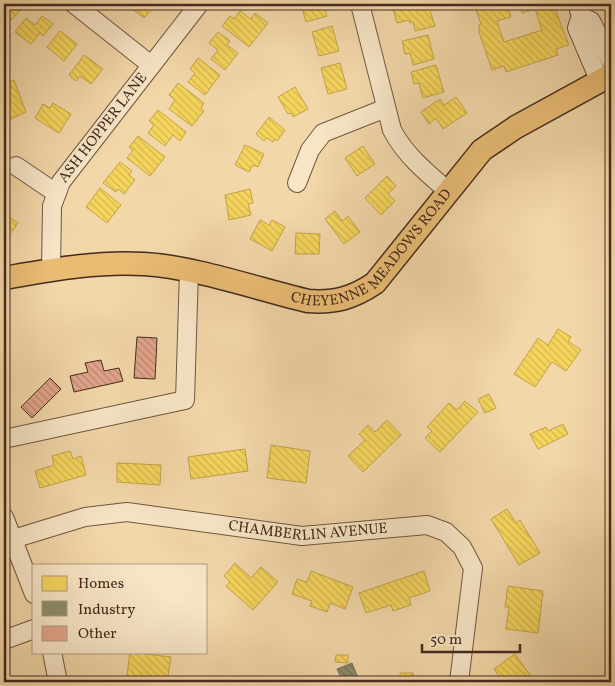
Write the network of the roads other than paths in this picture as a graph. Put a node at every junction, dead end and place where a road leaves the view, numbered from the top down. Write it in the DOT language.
graph roads {
  1 [pos="74,4"];
  2 [pos="198,4"];
  3 [pos="360,4"];
  4 [pos="579,10"];
  5 [pos="611,61"];
  6 [pos="152,65"];
  7 [pos="606,79"];
  8 [pos="386,108"];
  9 [pos="16,166"];
  10 [pos="297,183"];
  11 [pos="448,191"];
  12 [pos="56,193"];
  13 [pos="51,270"];
  14 [pos="189,271"];
  15 [pos="4,278"];
  16 [pos="4,439"];
  17 [pos="4,517"];
  18 [pos="13,539"];
  19 [pos="32,589"];
  20 [pos="32,630"];
  21 [pos="4,640"];
  22 [pos="52,654"];
  23 [pos="58,682"];
  24 [pos="459,682"];
  1 -- 6 [label="street"];
  2 -- 6 [label="street, ASH HOPPER LANE"];
  3 -- 8 [label="street"];
  4 -- 5 [label="street"];
  4 -- 7 [label="street"];
  6 -- 12 [label="street, ASH HOPPER LANE"];
  7 -- 11 [label="main road, CHEYENNE MEADOWS ROAD"];
  8 -- 10 [label="street"];
  8 -- 11 [label="street"];
  9 -- 12 [label="street"];
  11 -- 14 [label="main road, CHEYENNE MEADOWS ROAD"];
  12 -- 13 [label="street, ASH HOPPER LANE"];
  13 -- 14 [label="main road, CHEYENNE MEADOWS ROAD"];
  13 -- 15 [label="main road, CHEYENNE MEADOWS ROAD"];
  14 -- 16 [label="street"];
  17 -- 18 [label="street"];
  18 -- 19 [label="street"];
  18 -- 24 [label="street, CHAMBERLIN AVENUE"];
  20 -- 21 [label="street"];
  22 -- 23 [label="street"];
}
